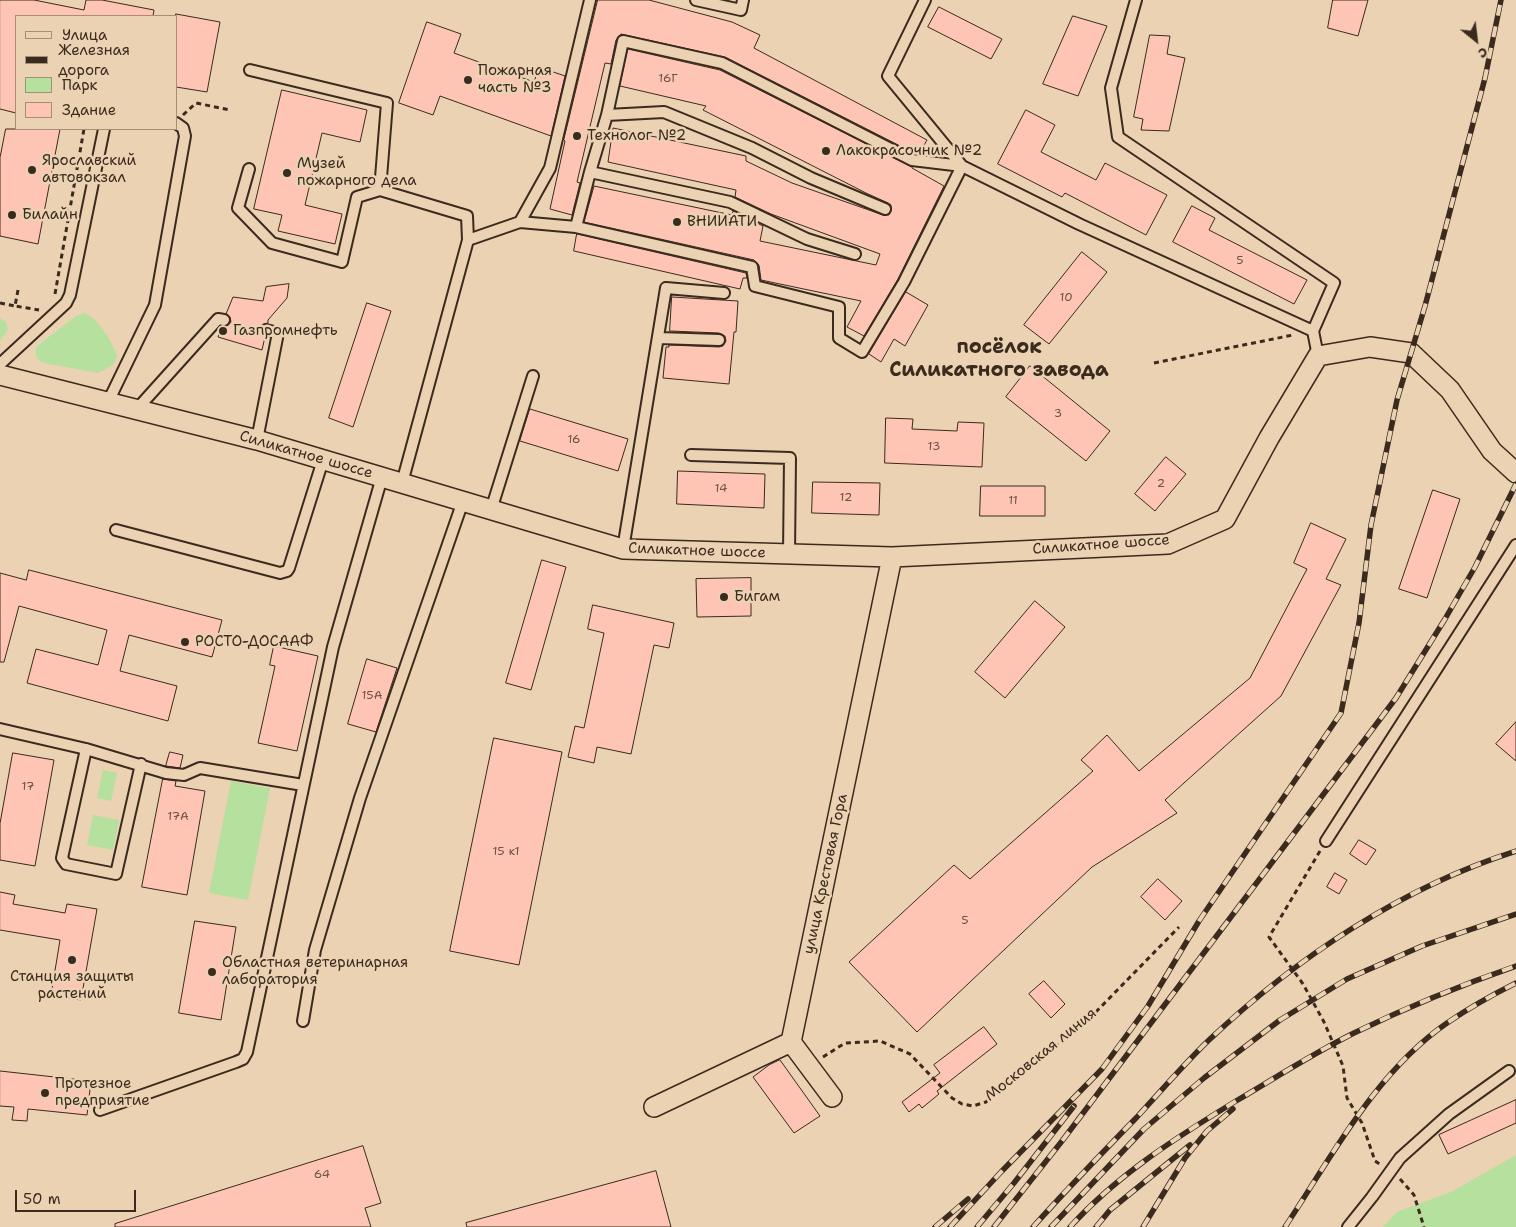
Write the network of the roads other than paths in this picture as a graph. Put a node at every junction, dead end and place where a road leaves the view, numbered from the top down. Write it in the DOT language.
graph roads {
  1 [pos="590,0"];
  2 [pos="696,0"];
  3 [pos="743,0"];
  4 [pos="925,0"];
  5 [pos="1136,0"];
  6 [pos="250,70"];
  7 [pos="607,115"];
  8 [pos="178,121"];
  9 [pos="104,130"];
  10 [pos="962,166"];
  11 [pos="249,169"];
  12 [pos="590,172"];
  13 [pos="380,190"];
  14 [pos="885,209"];
  15 [pos="520,222"];
  16 [pos="576,228"];
  17 [pos="468,240"];
  18 [pos="855,254"];
  19 [pos="724,293"];
  20 [pos="224,320"];
  21 [pos="266,330"];
  22 [pos="1313,332"];
  23 [pos="659,338"];
  24 [pos="719,340"];
  25 [pos="1318,356"];
  26 [pos="0,364"];
  27 [pos="0,375"];
  28 [pos="533,376"];
  29 [pos="108,402"];
  30 [pos="137,409"];
  31 [pos="257,440"];
  32 [pos="691,455"];
  33 [pos="324,460"];
  34 [pos="1516,472"];
  35 [pos="382,477"];
  36 [pos="402,483"];
  37 [pos="463,501"];
  38 [pos="491,510"];
  39 [pos="116,530"];
  40 [pos="1516,545"];
  41 [pos="623,549"];
  42 [pos="789,554"];
  43 [pos="892,557"];
  44 [pos="0,729"];
  45 [pos="86,749"];
  46 [pos="141,764"];
  47 [pos="303,785"];
  48 [pos="1326,841"];
  49 [pos="303,1022"];
  50 [pos="791,1042"];
  51 [pos="1509,1071"];
  52 [pos="832,1097"];
  53 [pos="654,1107"];
  54 [pos="100,1110"];
  55 [pos="1348,1227"];
  1 -- 15 [label="lane"];
  2 -- 3 [label="lane"];
  4 -- 10 [label="lane"];
  5 -- 22 [label="lane"];
  6 -- 13 [label="lane"];
  7 -- 10 [label="lane"];
  7 -- 12 [label="lane"];
  7 -- 14 [label="lane"];
  8 -- 29 [label="lane"];
  9 -- 26 [label="lane"];
  10 -- 16 [label="lane"];
  10 -- 22 [label="lane"];
  11 -- 13 [label="lane"];
  12 -- 16 [label="lane"];
  12 -- 18 [label="lane"];
  13 -- 17 [label="lane"];
  15 -- 16 [label="lane"];
  15 -- 17 [label="lane"];
  17 -- 36 [label="lane"];
  19 -- 23 [label="lane"];
  20 -- 30 [label="lane"];
  21 -- 31 [label="lane"];
  22 -- 25 [label="lane"];
  23 -- 24 [label="lane"];
  23 -- 41 [label="lane"];
  25 -- 34 [label="street"];
  25 -- 43 [label="street, Силикатное шоссе"];
  27 -- 29 [label="street, Силикатное шоссе"];
  28 -- 38 [label="lane"];
  29 -- 30 [label="street, Силикатное шоссе"];
  30 -- 31 [label="street, Силикатное шоссе"];
  31 -- 33 [label="street, Силикатное шоссе"];
  32 -- 42 [label="lane"];
  33 -- 35 [label="street, Силикатное шоссе"];
  33 -- 39 [label="lane"];
  35 -- 36 [label="street, Силикатное шоссе"];
  35 -- 47 [label="lane"];
  36 -- 37 [label="street, Силикатное шоссе"];
  37 -- 38 [label="street, Силикатное шоссе"];
  37 -- 49 [label="lane"];
  38 -- 41 [label="street, Силикатное шоссе"];
  40 -- 48 [label="lane"];
  41 -- 42 [label="street, Силикатное шоссе"];
  42 -- 43 [label="street, Силикатное шоссе"];
  43 -- 50 [label="street, улица Крестовая Гора"];
  44 -- 45 [label="lane"];
  45 -- 46 [label="lane"];
  45 -- 46 [label="lane"];
  46 -- 47 [label="lane"];
  47 -- 54 [label="lane"];
  50 -- 52 [label="street"];
  50 -- 53 [label="street"];
  51 -- 55 [label="lane"];
}
